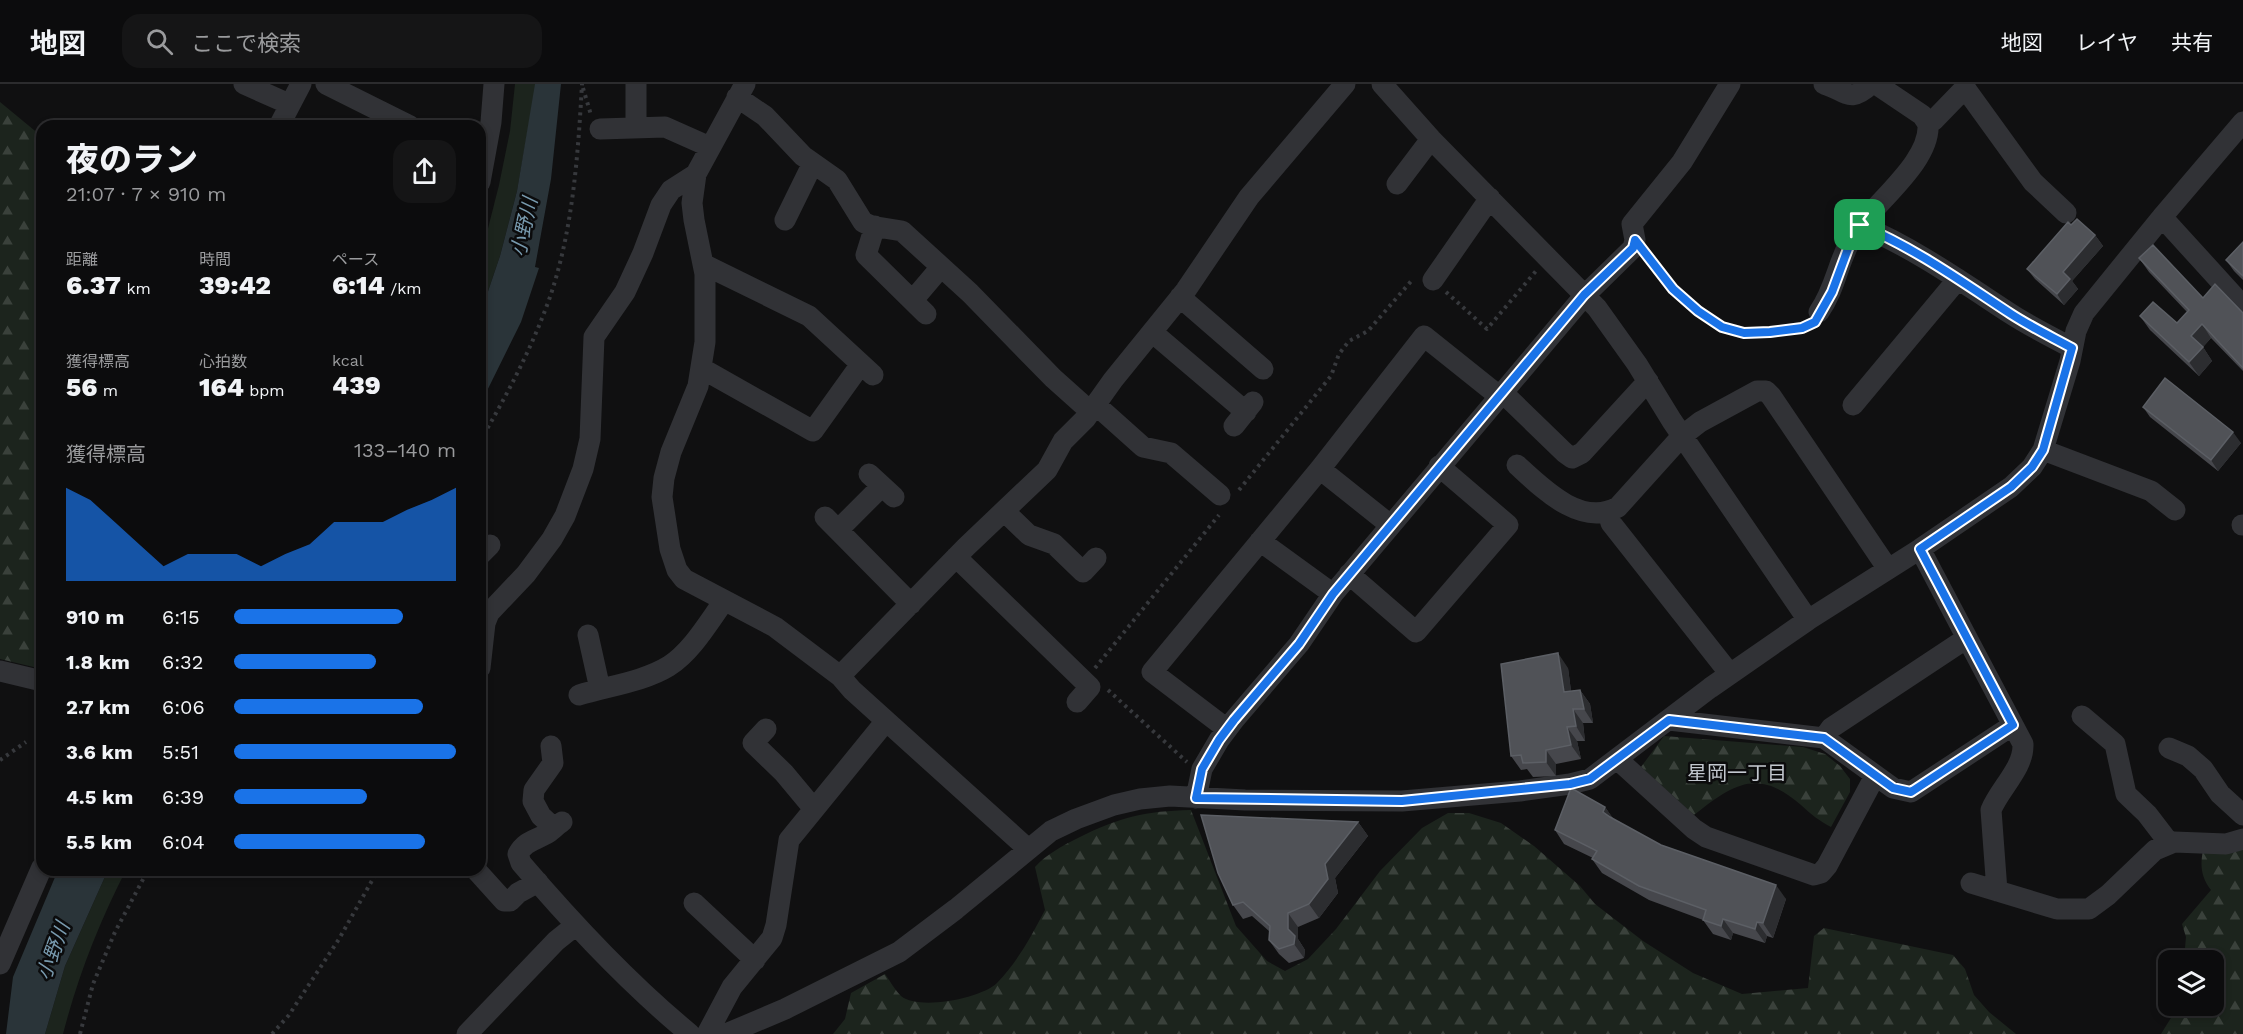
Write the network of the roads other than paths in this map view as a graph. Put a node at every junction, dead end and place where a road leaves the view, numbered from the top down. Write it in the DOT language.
graph roads {
  1 [pos="244,84"];
  2 [pos="301,84"];
  3 [pos="326,84"];
  4 [pos="494,84"];
  5 [pos="636,84"];
  6 [pos="1345,84"];
  7 [pos="1382,84"];
  8 [pos="1730,84"];
  9 [pos="1824,84"];
  10 [pos="1871,84"];
  11 [pos="1876,84"];
  12 [pos="1965,86"];
  13 [pos="741,91"];
  14 [pos="289,104"];
  15 [pos="282,120"];
  16 [pos="398,120"];
  17 [pos="2243,122"];
  18 [pos="1928,123"];
  19 [pos="636,128"];
  20 [pos="600,129"];
  21 [pos="1431,139"];
  22 [pos="710,147"];
  23 [pos="486,148"];
  24 [pos="813,163"];
  25 [pos="696,174"];
  26 [pos="1396,184"];
  27 [pos="1490,198"];
  28 [pos="2066,213"];
  29 [pos="2162,217"];
  30 [pos="785,220"];
  31 [pos="1860,225"];
  32 [pos="875,226"];
  33 [pos="703,264"];
  34 [pos="941,267"];
  35 [pos="1958,279"];
  36 [pos="1433,280"];
  37 [pos="1584,295"];
  38 [pos="1180,297"];
  39 [pos="2243,306"];
  40 [pos="1819,312"];
  41 [pos="1152,333"];
  42 [pos="2072,348"];
  43 [pos="701,368"];
  44 [pos="1263,369"];
  45 [pos="1648,381"];
  46 [pos="1500,394"];
  47 [pos="1853,405"];
  48 [pos="1093,408"];
  49 [pos="1244,413"];
  50 [pos="1682,436"];
  51 [pos="2043,450"];
  52 [pos="1517,465"];
  53 [pos="1439,466"];
  54 [pos="1320,469"];
  55 [pos="882,486"];
  56 [pos="1220,495"];
  57 [pos="2175,510"];
  58 [pos="1004,511"];
  59 [pos="1608,513"];
  60 [pos="1389,524"];
  61 [pos="1260,542"];
  62 [pos="1920,549"];
  63 [pos="956,557"];
  64 [pos="1096,558"];
  65 [pos="1888,569"];
  66 [pos="1349,574"];
  67 [pos="1333,594"];
  68 [pos="723,601"];
  69 [pos="911,604"];
  70 [pos="486,620"];
  71 [pos="1808,620"];
  72 [pos="1967,638"];
  73 [pos="594,640"];
  74 [pos="0,670"];
  75 [pos="1730,674"];
  76 [pos="840,676"];
  77 [pos="36,679"];
  78 [pos="600,689"];
  79 [pos="579,695"];
  80 [pos="1077,702"];
  81 [pos="2082,716"];
  82 [pos="1669,720"];
  83 [pos="886,721"];
  84 [pos="2013,725"];
  85 [pos="766,729"];
  86 [pos="1227,729"];
  87 [pos="1824,738"];
  88 [pos="2169,748"];
  89 [pos="556,759"];
  90 [pos="1617,759"];
  91 [pos="1875,776"];
  92 [pos="1196,798"];
  93 [pos="814,809"];
  94 [pos="2243,815"];
  95 [pos="2243,839"];
  96 [pos="2170,844"];
  97 [pos="1028,849"];
  98 [pos="38,876"];
  99 [pos="481,876"];
  100 [pos="538,882"];
  101 [pos="1971,882"];
  102 [pos="1997,891"];
  103 [pos="694,903"];
  104 [pos="576,925"];
  105 [pos="754,960"];
  106 [pos="0,964"];
  107 [pos="467,1034"];
  108 [pos="690,1034"];
  109 [pos="707,1034"];
  110 [pos="726,1034"];
  1 -- 14 [label="street"];
  2 -- 14 [label="street"];
  3 -- 16 [label="street"];
  4 -- 23 [label="street"];
  5 -- 19 [label="street"];
  6 -- 38 [label="street"];
  7 -- 21 [label="street"];
  8 -- 37 [label="street"];
  9 -- 10 [label="street"];
  11 -- 18 [label="street"];
  12 -- 18 [label="street"];
  12 -- 28 [label="street"];
  13 -- 22 [label="street"];
  13 -- 24 [label="street"];
  14 -- 15 [label="street"];
  17 -- 29 [label="street"];
  18 -- 31 [label="street"];
  19 -- 20 [label="street"];
  19 -- 22 [label="street"];
  21 -- 26 [label="street"];
  21 -- 27 [label="street"];
  22 -- 25 [label="street"];
  24 -- 30 [label="street"];
  24 -- 32 [label="street"];
  25 -- 33 [label="street"];
  25 -- 70 [label="street"];
  27 -- 36 [label="street"];
  27 -- 37 [label="street"];
  29 -- 39 [label="street"];
  29 -- 42 [label="street"];
  31 -- 35 [label="street"];
  31 -- 40 [label="street"];
  32 -- 34 [label="street"];
  32 -- 34 [label="street"];
  33 -- 43 [label="street"];
  33 -- 43 [label="street"];
  34 -- 48 [label="street"];
  35 -- 42 [label="street"];
  35 -- 47 [label="street"];
  37 -- 45 [label="street"];
  37 -- 46 [label="street"];
  38 -- 41 [label="street"];
  38 -- 44 [label="street"];
  41 -- 48 [label="street"];
  41 -- 49 [label="street"];
  42 -- 51 [label="street"];
  43 -- 68 [label="street"];
  45 -- 46 [label="street"];
  45 -- 50 [label="street"];
  46 -- 53 [label="street"];
  46 -- 54 [label="street"];
  48 -- 56 [label="street"];
  48 -- 58 [label="street"];
  50 -- 59 [label="street"];
  50 -- 65 [label="street"];
  50 -- 71 [label="street"];
  51 -- 57 [label="street"];
  51 -- 62 [label="street"];
  52 -- 59 [label="street"];
  53 -- 60 [label="street"];
  53 -- 66 [label="street"];
  54 -- 60 [label="street"];
  54 -- 61 [label="street"];
  55 -- 69 [label="street"];
  58 -- 63 [label="street"];
  58 -- 64 [label="street"];
  59 -- 75 [label="street"];
  60 -- 66 [label="street"];
  61 -- 67 [label="street"];
  61 -- 86 [label="street"];
  62 -- 65 [label="street"];
  62 -- 72 [label="street"];
  63 -- 69 [label="street"];
  63 -- 80 [label="street"];
  65 -- 71 [label="street"];
  66 -- 67 [label="street"];
  67 -- 86 [label="street"];
  68 -- 76 [label="street"];
  68 -- 78 [label="street"];
  69 -- 76 [label="street"];
  71 -- 75 [label="street"];
  72 -- 84 [label="street"];
  72 -- 87 [label="street"];
  73 -- 78 [label="street"];
  74 -- 77 [label="street"];
  75 -- 82 [label="street"];
  76 -- 83 [label="street"];
  78 -- 79 [label="street"];
  81 -- 96 [label="street"];
  82 -- 87 [label="street"];
  82 -- 90 [label="street"];
  83 -- 93 [label="street"];
  83 -- 97 [label="street"];
  84 -- 91 [label="street"];
  84 -- 102 [label="street"];
  85 -- 93 [label="street"];
  86 -- 92 [label="street"];
  87 -- 91 [label="street"];
  88 -- 94 [label="street"];
  89 -- 100 [label="street"];
  90 -- 91 [label="street"];
  90 -- 92 [label="street"];
  92 -- 97 [label="street"];
  93 -- 105 [label="street"];
  95 -- 96 [label="street"];
  96 -- 102 [label="street"];
  97 -- 110 [label="street"];
  98 -- 106 [label="street"];
  99 -- 100 [label="street"];
  100 -- 104 [label="street"];
  101 -- 102 [label="street"];
  103 -- 105 [label="street"];
  104 -- 107 [label="street"];
  104 -- 108 [label="street"];
  105 -- 109 [label="street"];
}
